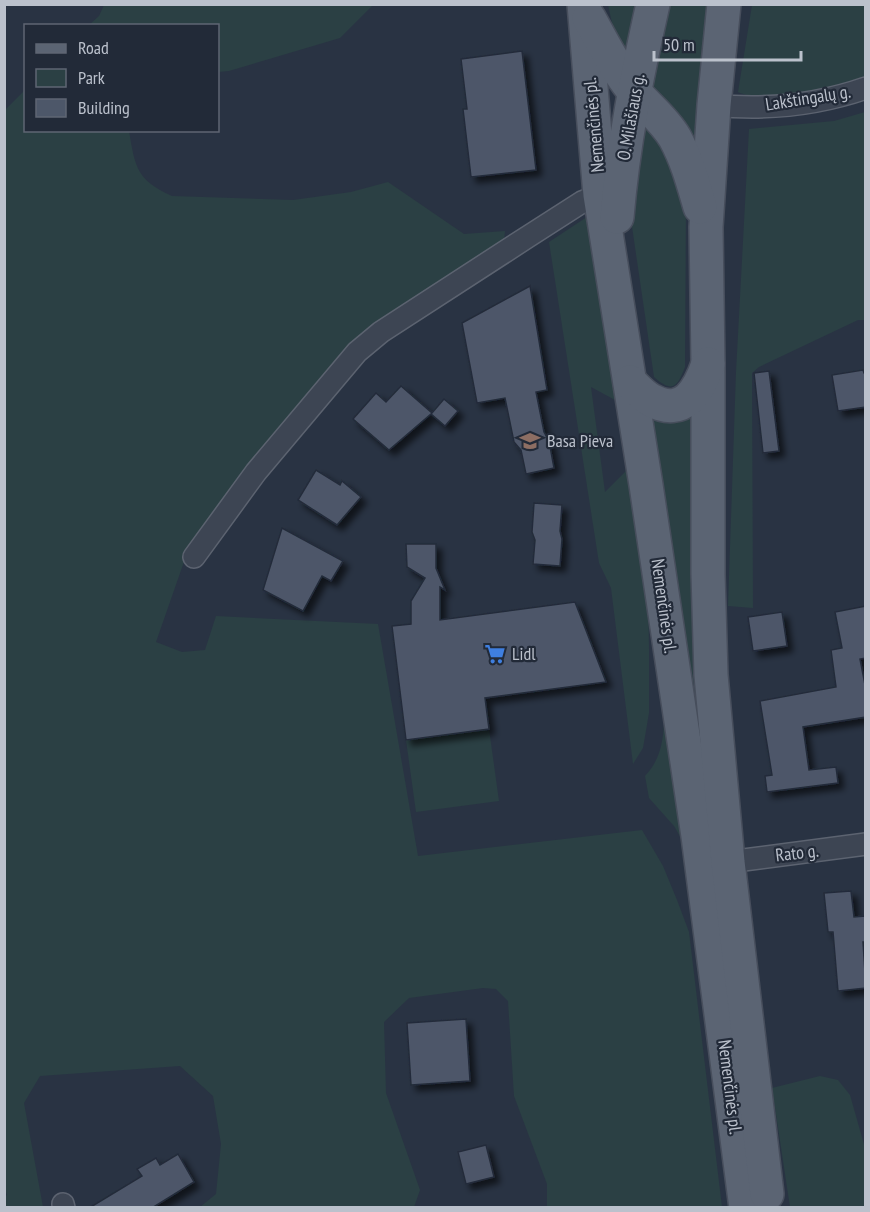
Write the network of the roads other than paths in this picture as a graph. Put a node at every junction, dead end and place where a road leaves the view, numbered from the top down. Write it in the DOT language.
graph roads {
  1 [pos="653,4"];
  2 [pos="724,4"];
  3 [pos="584,7"];
  4 [pos="866,88"];
  5 [pos="634,91"];
  6 [pos="714,105"];
  7 [pos="600,195"];
  8 [pos="706,227"];
  9 [pos="612,267"];
  10 [pos="708,364"];
  11 [pos="630,382"];
  12 [pos="194,556"];
  13 [pos="866,844"];
  14 [pos="728,862"];
  15 [pos="746,1208"];
  16 [pos="768,1208"];
  1 -- 5 [label="main road, O. Milašiaus g."];
  2 -- 6 [label="main road"];
  3 -- 5 [label="main road"];
  3 -- 7 [label="main road, Nemenčinės pl."];
  4 -- 6 [label="street, Lakštingalų g."];
  5 -- 8 [label="main road"];
  5 -- 9 [label="main road, O. Milašiaus g."];
  6 -- 8 [label="main road"];
  7 -- 9 [label="main road, Nemenčinės pl."];
  7 -- 12 [label="street"];
  8 -- 10 [label="main road, Nemenčinės pl."];
  9 -- 11 [label="main road, Nemenčinės pl."];
  10 -- 11 [label="main road"];
  10 -- 14 [label="main road, Nemenčinės pl."];
  11 -- 15 [label="main road, Nemenčinės pl."];
  13 -- 14 [label="street, Rato g."];
  14 -- 16 [label="main road, Nemenčinės pl."];
}
